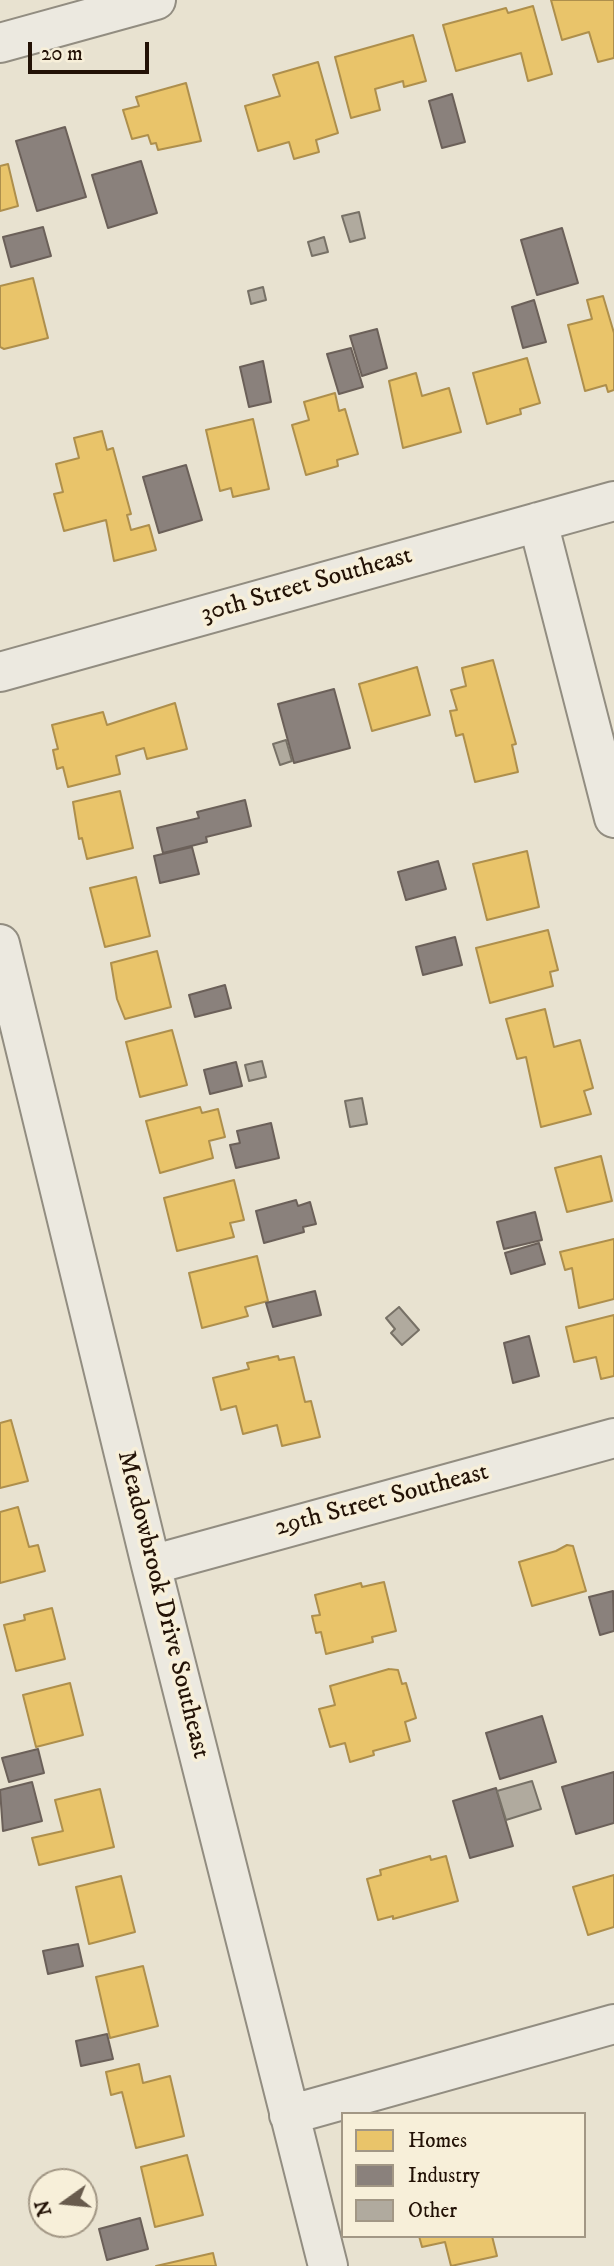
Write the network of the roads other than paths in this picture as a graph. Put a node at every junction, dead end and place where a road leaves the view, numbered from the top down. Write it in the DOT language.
graph roads {
  1 [pos="156,0"];
  2 [pos="0,43"];
  3 [pos="614,501"];
  4 [pos="538,522"];
  5 [pos="0,672"];
  6 [pos="614,818"];
  7 [pos="0,944"];
  8 [pos="614,1438"];
  9 [pos="151,1565"];
  10 [pos="614,2024"];
  11 [pos="289,2115"];
  12 [pos="328,2266"];
  1 -- 2 [label="street"];
  3 -- 4 [label="street, 30th Street Southeast"];
  4 -- 5 [label="street, 30th Street Southeast"];
  4 -- 6 [label="street"];
  7 -- 9 [label="street, Meadowbrook Drive Southeast"];
  8 -- 9 [label="street, 29th Street Southeast"];
  9 -- 11 [label="street, Meadowbrook Drive Southeast"];
  10 -- 11 [label="street"];
  11 -- 12 [label="street, Meadowbrook Drive Southeast"];
}
